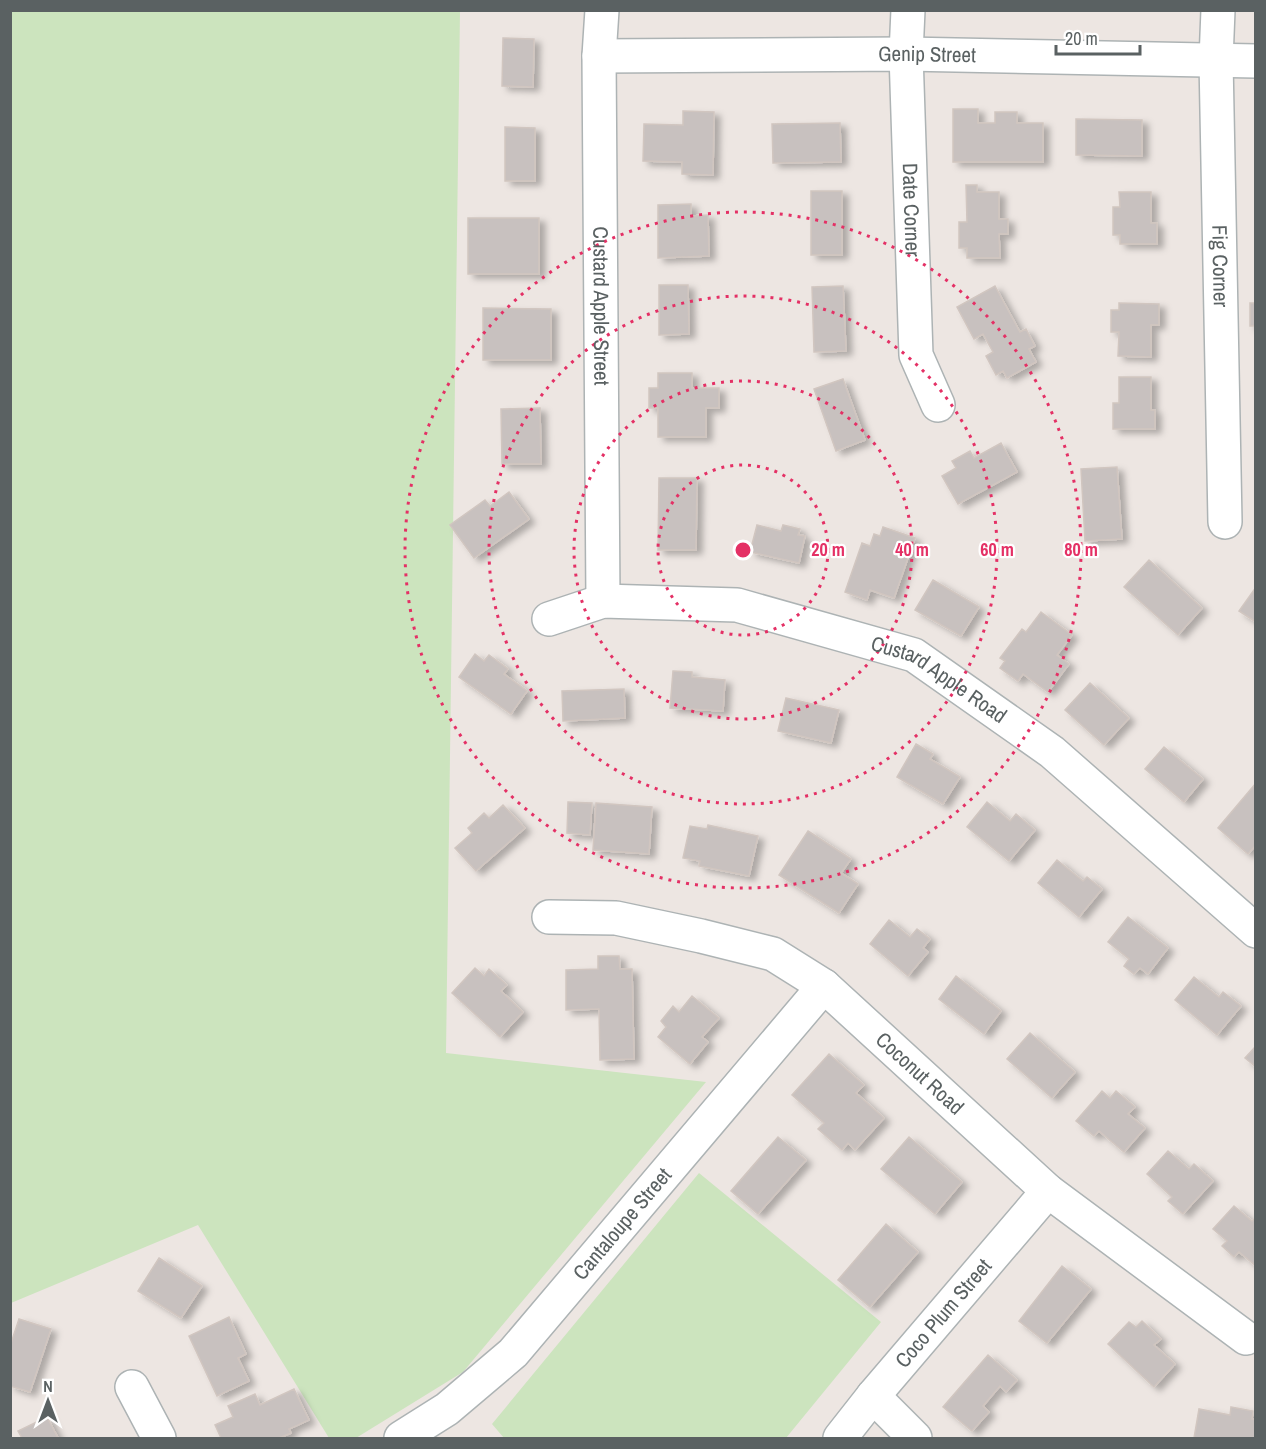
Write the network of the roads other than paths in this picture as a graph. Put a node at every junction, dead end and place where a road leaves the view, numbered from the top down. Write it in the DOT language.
graph roads {
  1 [pos="602,10"];
  2 [pos="908,10"];
  3 [pos="1218,10"];
  4 [pos="906,54"];
  5 [pos="600,56"];
  6 [pos="1216,60"];
  7 [pos="1256,61"];
  8 [pos="938,405"];
  9 [pos="1225,522"];
  10 [pos="603,601"];
  11 [pos="549,619"];
  12 [pos="549,918"];
  13 [pos="1256,931"];
  14 [pos="824,986"];
  15 [pos="1048,1191"];
  16 [pos="1246,1338"];
  17 [pos="132,1387"];
  18 [pos="873,1396"];
  19 [pos="159,1438"];
  20 [pos="402,1438"];
  21 [pos="840,1438"];
  22 [pos="915,1438"];
  1 -- 5 [label="street, Custard Apple Street"];
  2 -- 4 [label="street, Date Corner"];
  3 -- 6 [label="street, Fig Corner"];
  4 -- 5 [label="street, Genip Street"];
  4 -- 6 [label="street, Genip Street"];
  4 -- 8 [label="street, Date Corner"];
  5 -- 10 [label="street, Custard Apple Street"];
  6 -- 7 [label="street, Genip Street"];
  6 -- 9 [label="street, Fig Corner"];
  10 -- 11 [label="street, Custard Apple Road"];
  10 -- 13 [label="street, Custard Apple Road"];
  12 -- 14 [label="street, Coconut Road"];
  14 -- 15 [label="street, Coconut Road"];
  14 -- 20 [label="street, Cantaloupe Street"];
  15 -- 16 [label="street, Coconut Road"];
  15 -- 18 [label="street, Coco Plum Street"];
  17 -- 19 [label="street"];
  18 -- 21 [label="street, Coco Plum Street"];
  18 -- 22 [label="street"];
}
